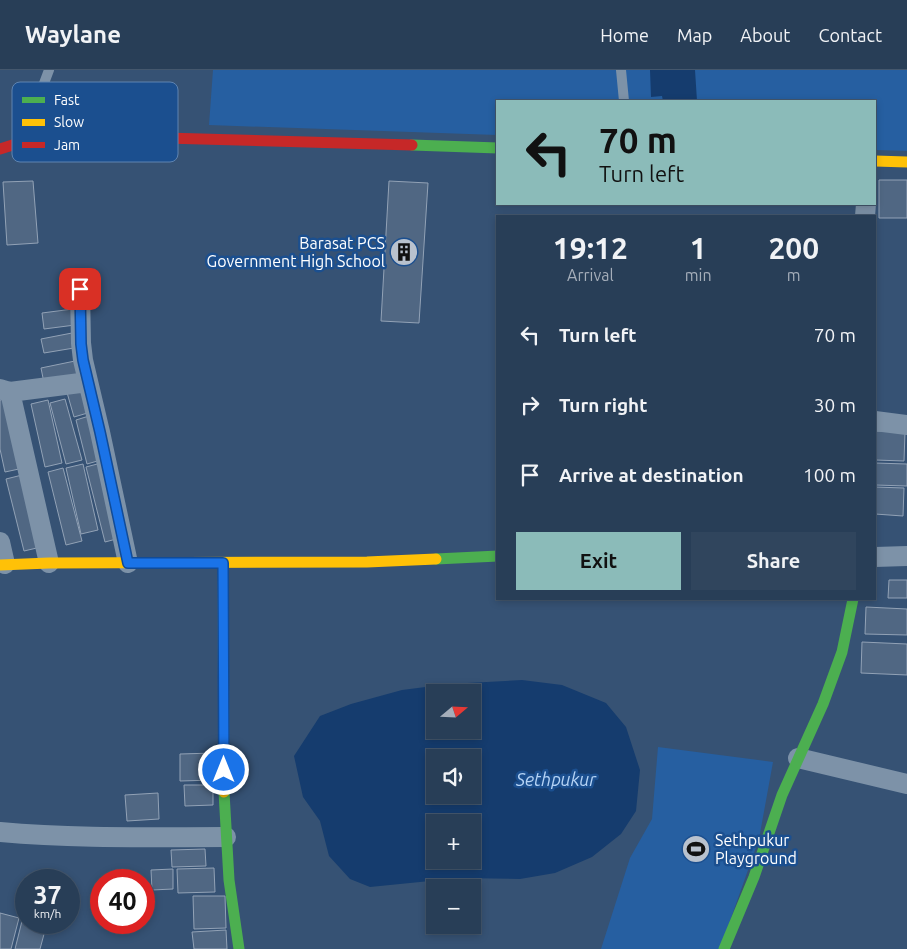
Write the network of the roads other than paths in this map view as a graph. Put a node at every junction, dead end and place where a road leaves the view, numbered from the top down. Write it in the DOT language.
graph roads {
  1 [pos="49,70"];
  2 [pos="621,70"];
  3 [pos="44,82"];
  4 [pos="624,100"];
  5 [pos="178,138"];
  6 [pos="12,145"];
  7 [pos="496,148"];
  8 [pos="0,149"];
  9 [pos="876,162"];
  10 [pos="907,162"];
  11 [pos="80,289"];
  12 [pos="88,382"];
  13 [pos="5,391"];
  14 [pos="876,420"];
  15 [pos="907,425"];
  16 [pos="0,542"];
  17 [pos="496,556"];
  18 [pos="907,556"];
  19 [pos="876,557"];
  20 [pos="49,563"];
  21 [pos="128,563"];
  22 [pos="223,563"];
  23 [pos="2,565"];
  24 [pos="853,600"];
  25 [pos="798,758"];
  26 [pos="907,784"];
  27 [pos="0,832"];
  28 [pos="226,837"];
  29 [pos="239,949"];
  30 [pos="724,949"];
  1 -- 3 [label="lane"];
  2 -- 4 [label="lane"];
  5 -- 7 [label="street"];
  6 -- 8 [label="street"];
  9 -- 10 [label="street"];
  11 -- 12 [label="street"];
  12 -- 13 [label="street"];
  12 -- 21 [label="street"];
  13 -- 20 [label="street"];
  14 -- 15 [label="street"];
  16 -- 23 [label="street"];
  17 -- 22 [label="street"];
  18 -- 19 [label="street"];
  20 -- 21 [label="street"];
  20 -- 23 [label="street"];
  21 -- 22 [label="street"];
  22 -- 28 [label="street"];
  24 -- 25 [label="street"];
  25 -- 26 [label="street"];
  25 -- 30 [label="street"];
  27 -- 28 [label="street"];
  28 -- 29 [label="street"];
}
